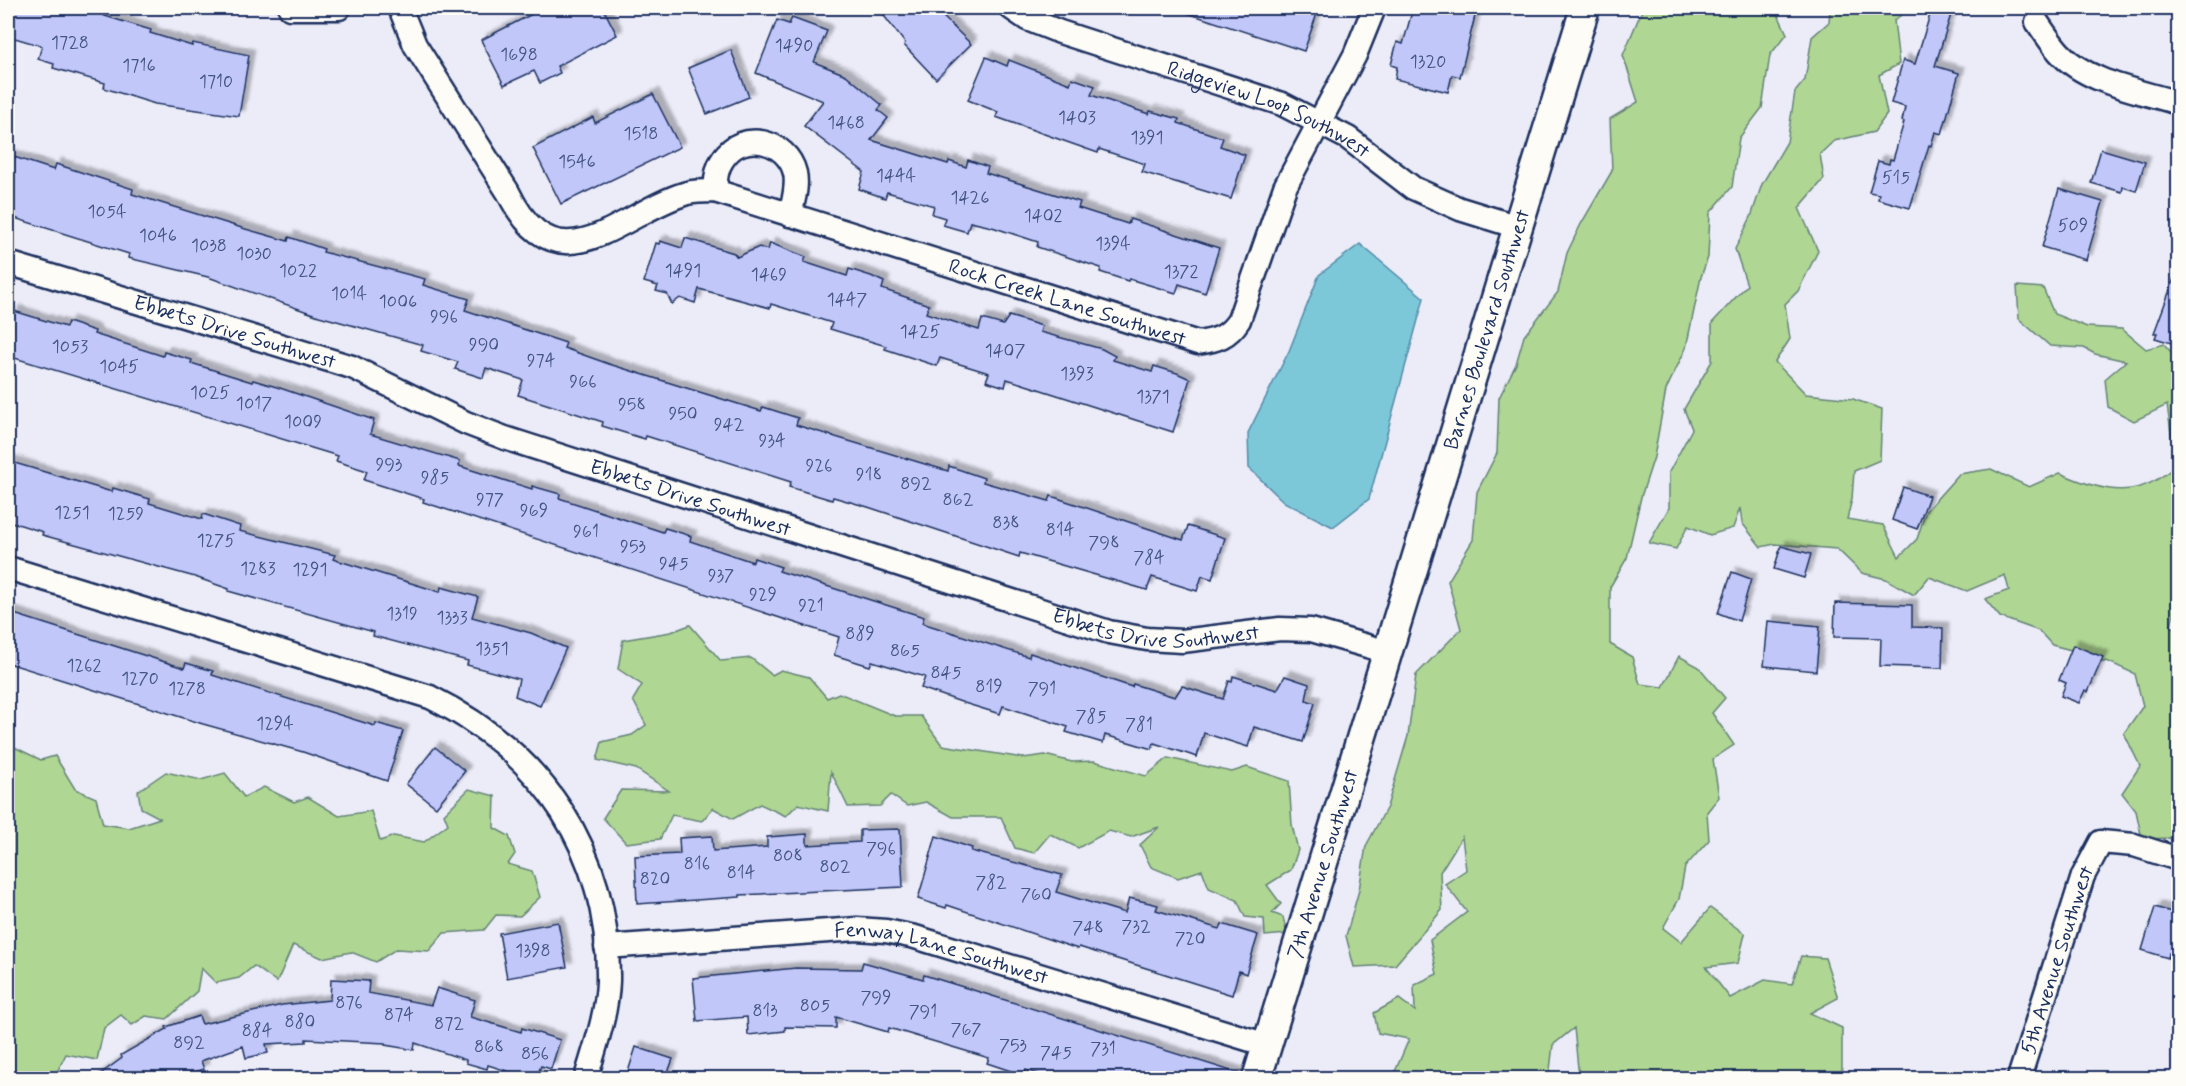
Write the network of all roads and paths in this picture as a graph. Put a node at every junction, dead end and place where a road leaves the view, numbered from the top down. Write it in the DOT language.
graph roads {
  1 [pos="290,8"];
  2 [pos="339,8"];
  3 [pos="400,8"];
  4 [pos="1011,8"];
  5 [pos="1374,8"];
  6 [pos="1585,8"];
  7 [pos="2037,22"];
  8 [pos="2178,103"];
  9 [pos="1320,123"];
  10 [pos="715,191"];
  11 [pos="790,215"];
  12 [pos="1518,227"];
  13 [pos="8,263"];
  14 [pos="8,568"];
  15 [pos="1388,652"];
  16 [pos="2178,859"];
  17 [pos="606,947"];
  18 [pos="1267,1045"];
  19 [pos="586,1078"];
  20 [pos="1257,1078"];
  21 [pos="2019,1078"];
  1 -- 2 [label="street"];
  3 -- 10 [label="street, Rock Creek Lane Southwest"];
  4 -- 9 [label="street, Ridgeview Loop Southwest"];
  5 -- 9 [label="street, Rock Creek Lane Southwest"];
  6 -- 12 [label="street, Barnes Boulevard Southwest"];
  7 -- 8 [label="street"];
  9 -- 11 [label="street, Rock Creek Lane Southwest"];
  9 -- 12 [label="street, Ridgeview Loop Southwest"];
  10 -- 11 [label="street, Rock Creek Lane Southwest"];
  10 -- 11 [label="street"];
  12 -- 15 [label="street, Barnes Boulevard Southwest"];
  13 -- 15 [label="street, Ebbets Drive Southwest"];
  14 -- 17 [label="street"];
  15 -- 18 [label="street, 7th Avenue Southwest"];
  16 -- 21 [label="street, 5th Avenue Southwest"];
  17 -- 18 [label="street, Fenway Lane Southwest"];
  17 -- 19 [label="street"];
  18 -- 20 [label="street, 7th Avenue Southwest"];
}
